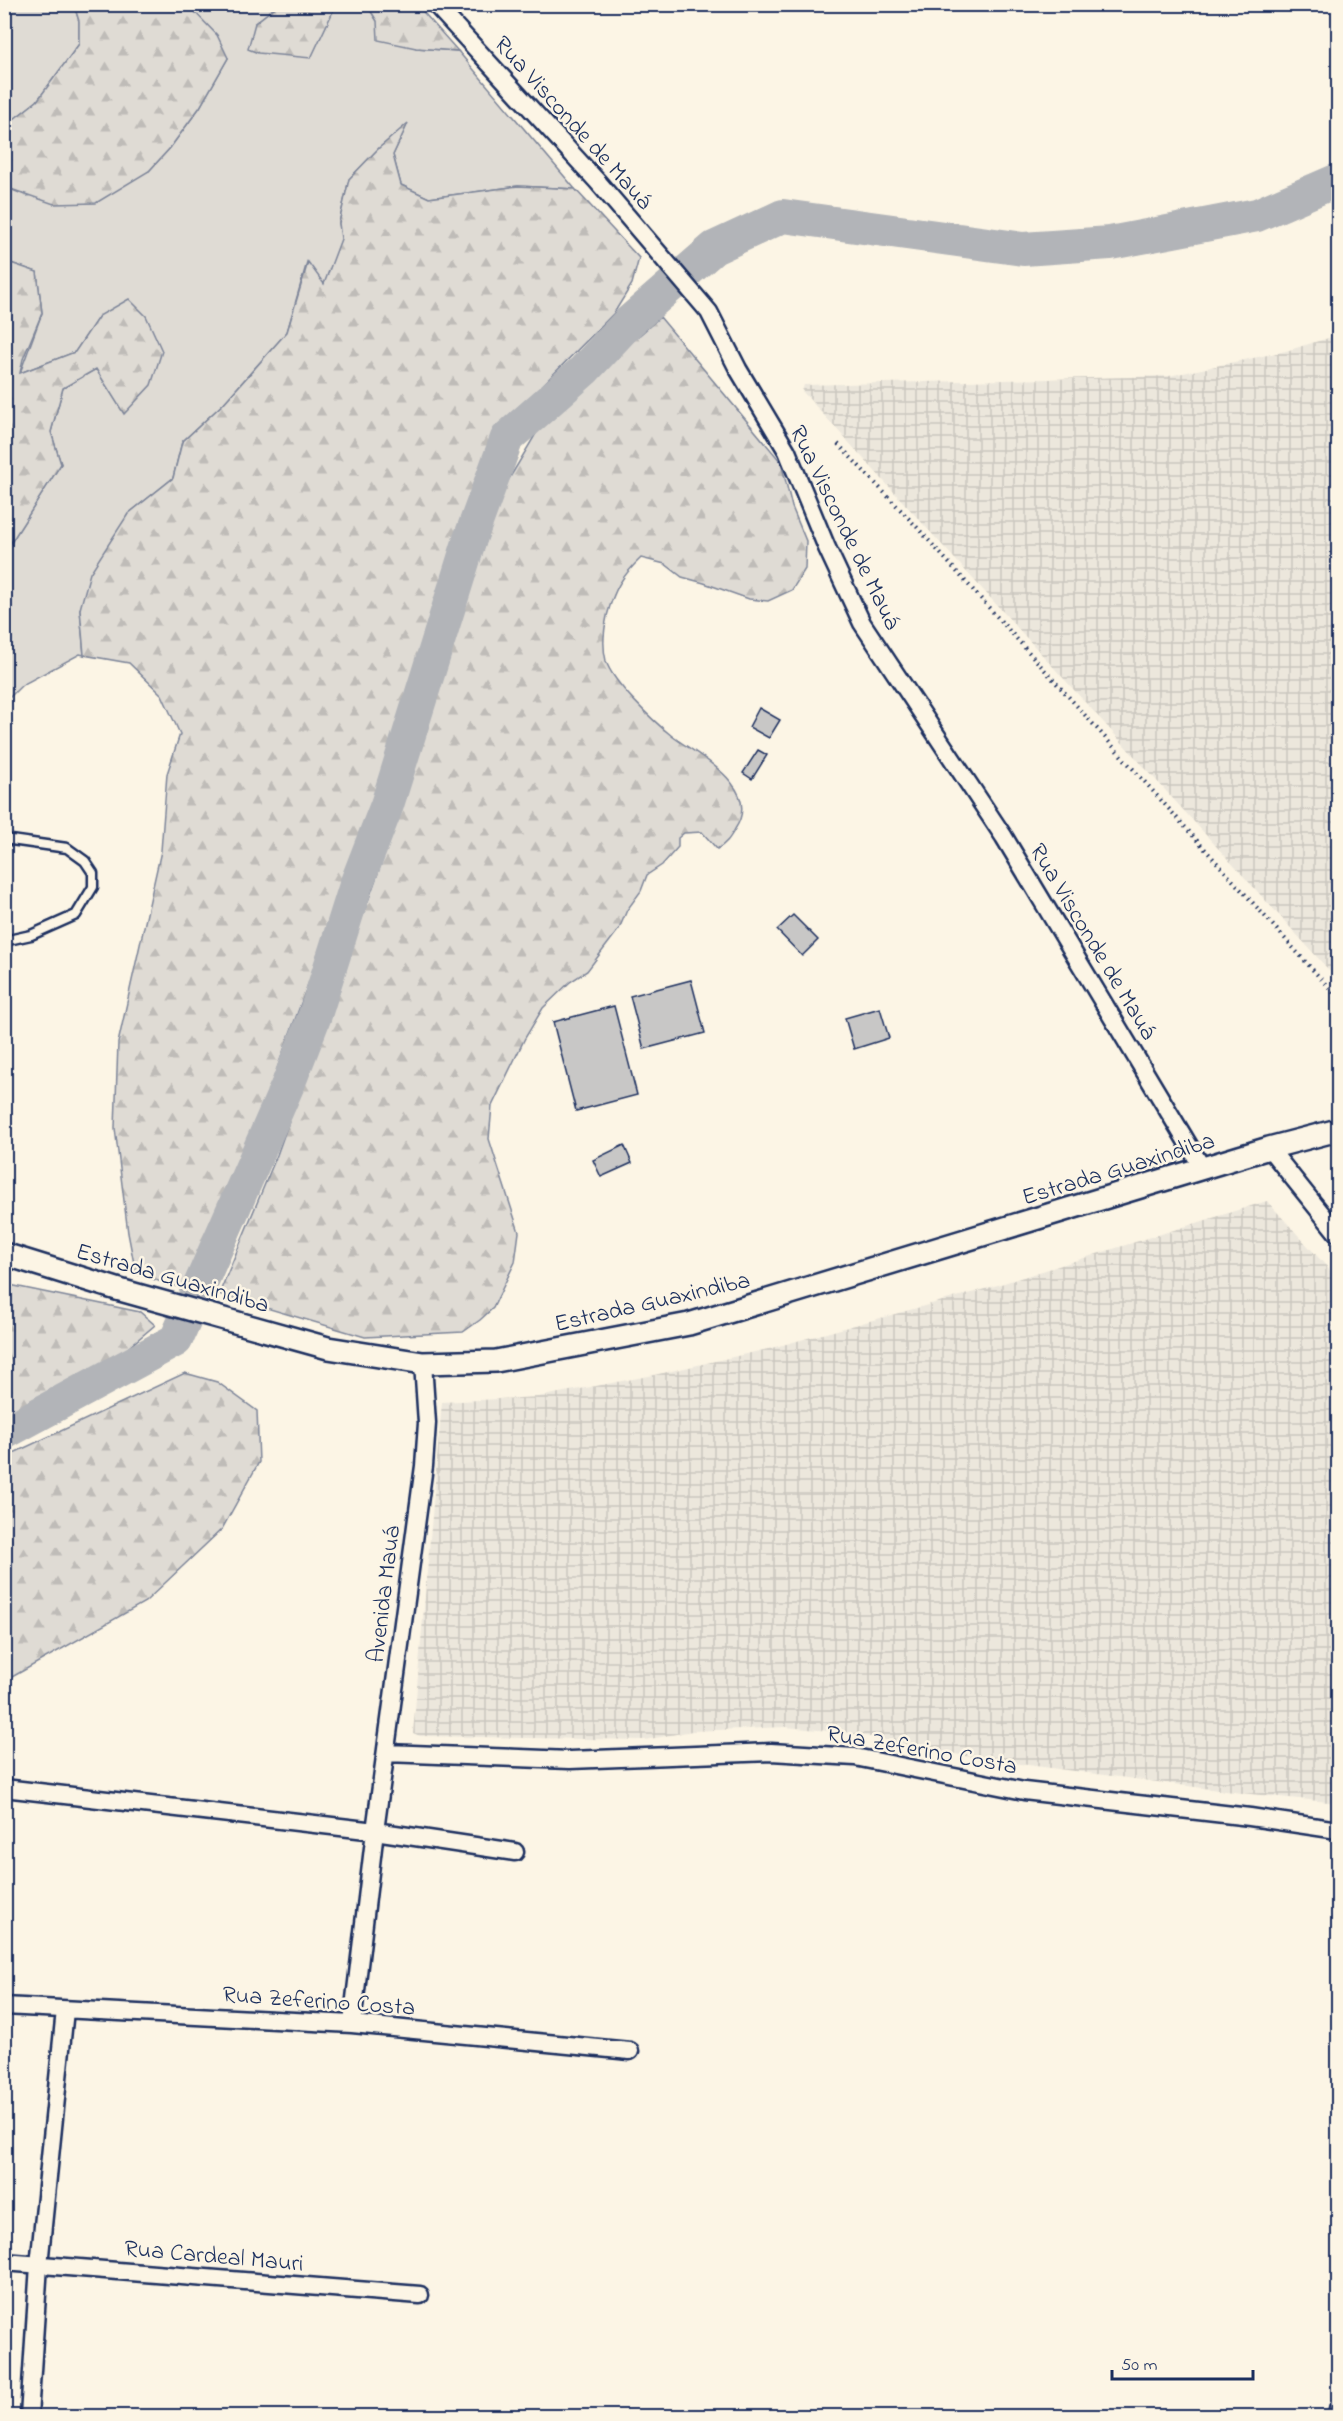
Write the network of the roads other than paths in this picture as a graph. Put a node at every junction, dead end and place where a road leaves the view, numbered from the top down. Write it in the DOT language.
graph roads {
  1 [pos="435,4"];
  2 [pos="4,839"];
  3 [pos="4,940"];
  4 [pos="1338,1130"];
  5 [pos="1269,1148"];
  6 [pos="1203,1169"];
  7 [pos="1338,1234"];
  8 [pos="4,1254"];
  9 [pos="423,1363"];
  10 [pos="386,1753"];
  11 [pos="4,1788"];
  12 [pos="1338,1830"];
  13 [pos="375,1831"];
  14 [pos="515,1852"];
  15 [pos="4,2006"];
  16 [pos="65,2010"];
  17 [pos="352,2024"];
  18 [pos="630,2051"];
  19 [pos="4,2262"];
  20 [pos="39,2265"];
  21 [pos="420,2295"];
  22 [pos="1338,2409"];
  23 [pos="29,2416"];
  24 [pos="1336,2416"];
  1 -- 6 [label="street, Rua Visconde de Mauá"];
  2 -- 3 [label="lane"];
  4 -- 5 [label="street, Estrada Guaxindiba"];
  5 -- 6 [label="street, Estrada Guaxindiba"];
  5 -- 7 [label="street"];
  6 -- 9 [label="street, Estrada Guaxindiba"];
  8 -- 9 [label="street, Estrada Guaxindiba"];
  9 -- 10 [label="street, Avenida Mauá"];
  10 -- 12 [label="street, Rua Zeferino Costa"];
  10 -- 13 [label="street, Avenida Mauá"];
  11 -- 13 [label="street"];
  13 -- 14 [label="street"];
  13 -- 17 [label="street, Avenida Mauá"];
  15 -- 16 [label="street, Rua Zeferino Costa"];
  16 -- 17 [label="street, Rua Zeferino Costa"];
  16 -- 20 [label="street"];
  17 -- 18 [label="street, Rua Zeferino Costa"];
  19 -- 20 [label="street, Rua Cardeal Mauri"];
  20 -- 21 [label="street, Rua Cardeal Mauri"];
  20 -- 23 [label="street"];
  22 -- 24 [label="street"];
}
